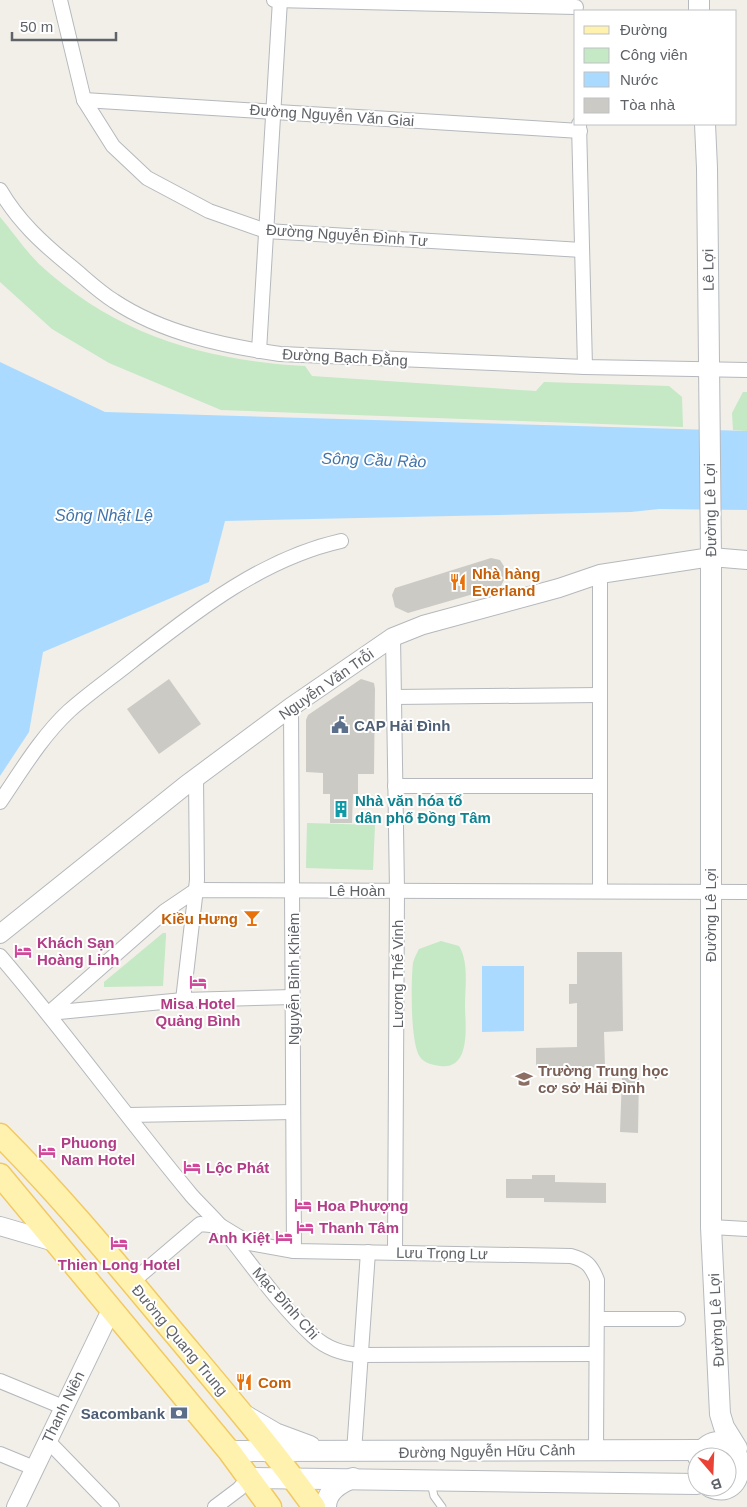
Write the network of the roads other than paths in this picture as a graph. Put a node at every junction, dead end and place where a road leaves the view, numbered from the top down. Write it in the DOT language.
graph roads {
  1 [pos="60,0"];
  2 [pos="274,0"];
  3 [pos="280,0"];
  4 [pos="577,6"];
  5 [pos="84,100"];
  6 [pos="274,111"];
  7 [pos="705,125"];
  8 [pos="580,128"];
  9 [pos="0,190"];
  10 [pos="266,231"];
  11 [pos="582,250"];
  12 [pos="259,351"];
  13 [pos="585,368"];
  14 [pos="709,369"];
  15 [pos="747,370"];
  16 [pos="709,416"];
  17 [pos="341,541"];
  18 [pos="711,557"];
  19 [pos="747,560"];
  20 [pos="600,574"];
  21 [pos="393,637"];
  22 [pos="600,695"];
  23 [pos="394,697"];
  24 [pos="291,707"];
  25 [pos="196,777"];
  26 [pos="395,786"];
  27 [pos="600,786"];
  28 [pos="0,802"];
  29 [pos="196,890"];
  30 [pos="292,890"];
  31 [pos="397,890"];
  32 [pos="600,890"];
  33 [pos="710,890"];
  34 [pos="747,892"];
  35 [pos="0,934"];
  36 [pos="0,956"];
  37 [pos="293,996"];
  38 [pos="183,1000"];
  39 [pos="49,1013"];
  40 [pos="294,1112"];
  41 [pos="128,1115"];
  42 [pos="0,1135"];
  43 [pos="0,1175"];
  44 [pos="0,1226"];
  45 [pos="221,1226"];
  46 [pos="711,1227"];
  47 [pos="747,1229"];
  48 [pos="58,1243"];
  49 [pos="294,1251"];
  50 [pos="368,1252"];
  51 [pos="395,1252"];
  52 [pos="132,1282"];
  53 [pos="112,1308"];
  54 [pos="678,1319"];
  55 [pos="597,1320"];
  56 [pos="596,1354"];
  57 [pos="361,1355"];
  58 [pos="0,1381"];
  59 [pos="63,1407"];
  60 [pos="238,1410"];
  61 [pos="720,1414"];
  62 [pos="47,1440"];
  63 [pos="705,1447"];
  64 [pos="713,1447"];
  65 [pos="733,1447"];
  66 [pos="596,1449"];
  67 [pos="229,1451"];
  68 [pos="272,1451"];
  69 [pos="741,1451"];
  70 [pos="349,1452"];
  71 [pos="687,1452"];
  72 [pos="0,1454"];
  73 [pos="34,1468"];
  74 [pos="249,1478"];
  75 [pos="293,1478"];
  76 [pos="353,1478"];
  77 [pos="430,1479"];
  78 [pos="737,1480"];
  79 [pos="687,1484"];
  80 [pos="16,1507"];
  81 [pos="112,1507"];
  82 [pos="215,1507"];
  83 [pos="270,1507"];
  84 [pos="314,1507"];
  85 [pos="326,1507"];
  86 [pos="442,1507"];
  1 -- 5 [label="street, Đường Nguyễn Đình Tư"];
  2 -- 3 [label="street"];
  3 -- 4 [label="street"];
  3 -- 6 [label="street"];
  5 -- 6 [label="street, Đường Nguyễn Văn Giai"];
  5 -- 10 [label="street, Đường Nguyễn Đình Tư"];
  6 -- 8 [label="street, Đường Nguyễn Văn Giai"];
  6 -- 10 [label="street"];
  7 -- 14 [label="main road, Lê Lợi"];
  8 -- 11 [label="street"];
  9 -- 12 [label="street, Đường Bạch Đằng"];
  10 -- 11 [label="street, Đường Nguyễn Đình Tư"];
  10 -- 12 [label="street"];
  11 -- 13 [label="street"];
  12 -- 13 [label="street, Đường Bạch Đằng"];
  13 -- 14 [label="street, Đường Bạch Đằng"];
  14 -- 15 [label="street, Đường Bạch Đằng"];
  14 -- 16 [label="main road, Lê Lợi"];
  16 -- 18 [label="main road, Đường Lê Lợi"];
  17 -- 28 [label="street"];
  18 -- 19 [label="street, Nguyễn Văn Trỗi"];
  18 -- 20 [label="street, Nguyễn Văn Trỗi"];
  18 -- 33 [label="main road, Đường Lê Lợi"];
  20 -- 21 [label="street, Nguyễn Văn Trỗi"];
  20 -- 22 [label="street"];
  21 -- 23 [label="street, Lương Thế Vinh"];
  21 -- 24 [label="street, Nguyễn Văn Trỗi"];
  22 -- 23 [label="street"];
  22 -- 27 [label="street"];
  23 -- 26 [label="street, Lương Thế Vinh"];
  24 -- 25 [label="street, Nguyễn Văn Trỗi"];
  24 -- 30 [label="street, Nguyễn Bỉnh Khiêm"];
  25 -- 29 [label="street"];
  25 -- 35 [label="street, Nguyễn Văn Trỗi"];
  26 -- 27 [label="street"];
  26 -- 31 [label="street, Lương Thế Vinh"];
  27 -- 32 [label="street"];
  29 -- 30 [label="street, Lê Hoàn"];
  29 -- 38 [label="street"];
  29 -- 39 [label="street"];
  30 -- 31 [label="street, Lê Hoàn"];
  30 -- 37 [label="street, Nguyễn Bỉnh Khiêm"];
  31 -- 32 [label="street, Lê Hoàn"];
  31 -- 51 [label="street, Lương Thế Vinh"];
  32 -- 33 [label="street, Lê Hoàn"];
  33 -- 34 [label="street, Lê Hoàn"];
  33 -- 46 [label="main road, Đường Lê Lợi"];
  36 -- 39 [label="street, Mạc Đĩnh Chi"];
  37 -- 38 [label="street"];
  37 -- 40 [label="street, Nguyễn Bỉnh Khiêm"];
  38 -- 39 [label="street"];
  39 -- 41 [label="street, Mạc Đĩnh Chi"];
  40 -- 41 [label="street"];
  40 -- 49 [label="street, Nguyễn Bỉnh Khiêm"];
  41 -- 45 [label="street, Mạc Đĩnh Chi"];
  42 -- 52 [label="main road, Đường Quang Trung"];
  43 -- 48 [label="main road, Đường Quang Trung"];
  44 -- 48 [label="street"];
  45 -- 49 [label="street, Lưu Trọng Lư"];
  45 -- 52 [label="street"];
  45 -- 57 [label="street, Mạc Đĩnh Chi"];
  46 -- 47 [label="street"];
  46 -- 61 [label="main road, Đường Lê Lợi"];
  48 -- 53 [label="main road, Đường Quang Trung"];
  49 -- 50 [label="street, Lưu Trọng Lư"];
  50 -- 51 [label="street, Lưu Trọng Lư"];
  50 -- 57 [label="street"];
  51 -- 55 [label="street, Lưu Trọng Lư"];
  52 -- 53 [label="main road"];
  52 -- 60 [label="main road, Đường Quang Trung"];
  53 -- 59 [label="street, Thanh Niên"];
  53 -- 67 [label="main road, Đường Quang Trung"];
  54 -- 55 [label="street"];
  55 -- 56 [label="street, Lưu Trọng Lư"];
  56 -- 57 [label="street, Mạc Đĩnh Chi"];
  56 -- 66 [label="street, Lưu Trọng Lư"];
  57 -- 70 [label="street"];
  58 -- 59 [label="street"];
  59 -- 62 [label="street, Thanh Niên"];
  60 -- 68 [label="main road, Đường Quang Trung"];
  60 -- 70 [label="main road"];
  61 -- 63 [label="main road, Đường Lê Lợi"];
  61 -- 69 [label="main road, Đường Lê Lợi"];
  62 -- 73 [label="street, Thanh Niên"];
  62 -- 81 [label="street"];
  64 -- 65 [label="main road, Đường Nguyễn Hữu Cảnh"];
  66 -- 70 [label="main road, Đường Nguyễn Hữu Cảnh"];
  66 -- 71 [label="main road, Đường Nguyễn Hữu Cảnh"];
  67 -- 68 [label="main road, Đường Nguyễn Hữu Cảnh"];
  67 -- 74 [label="main road, Đường Quang Trung"];
  68 -- 70 [label="main road, Đường Nguyễn Hữu Cảnh"];
  68 -- 75 [label="main road, Đường Quang Trung"];
  69 -- 78 [label="main road, Đường Lê Lợi"];
  72 -- 73 [label="street"];
  73 -- 80 [label="street, Thanh Niên"];
  74 -- 75 [label="main road, Đường Nguyễn Hữu Cảnh"];
  74 -- 82 [label="street"];
  74 -- 83 [label="main road, Đường Quang Trung"];
  75 -- 76 [label="main road, Đường Nguyễn Hữu Cảnh"];
  75 -- 84 [label="main road, Đường Quang Trung"];
  76 -- 77 [label="main road, Đường Nguyễn Hữu Cảnh"];
  76 -- 85 [label="main road"];
  77 -- 79 [label="main road, Đường Nguyễn Hữu Cảnh"];
  77 -- 86 [label="lane"];
}
